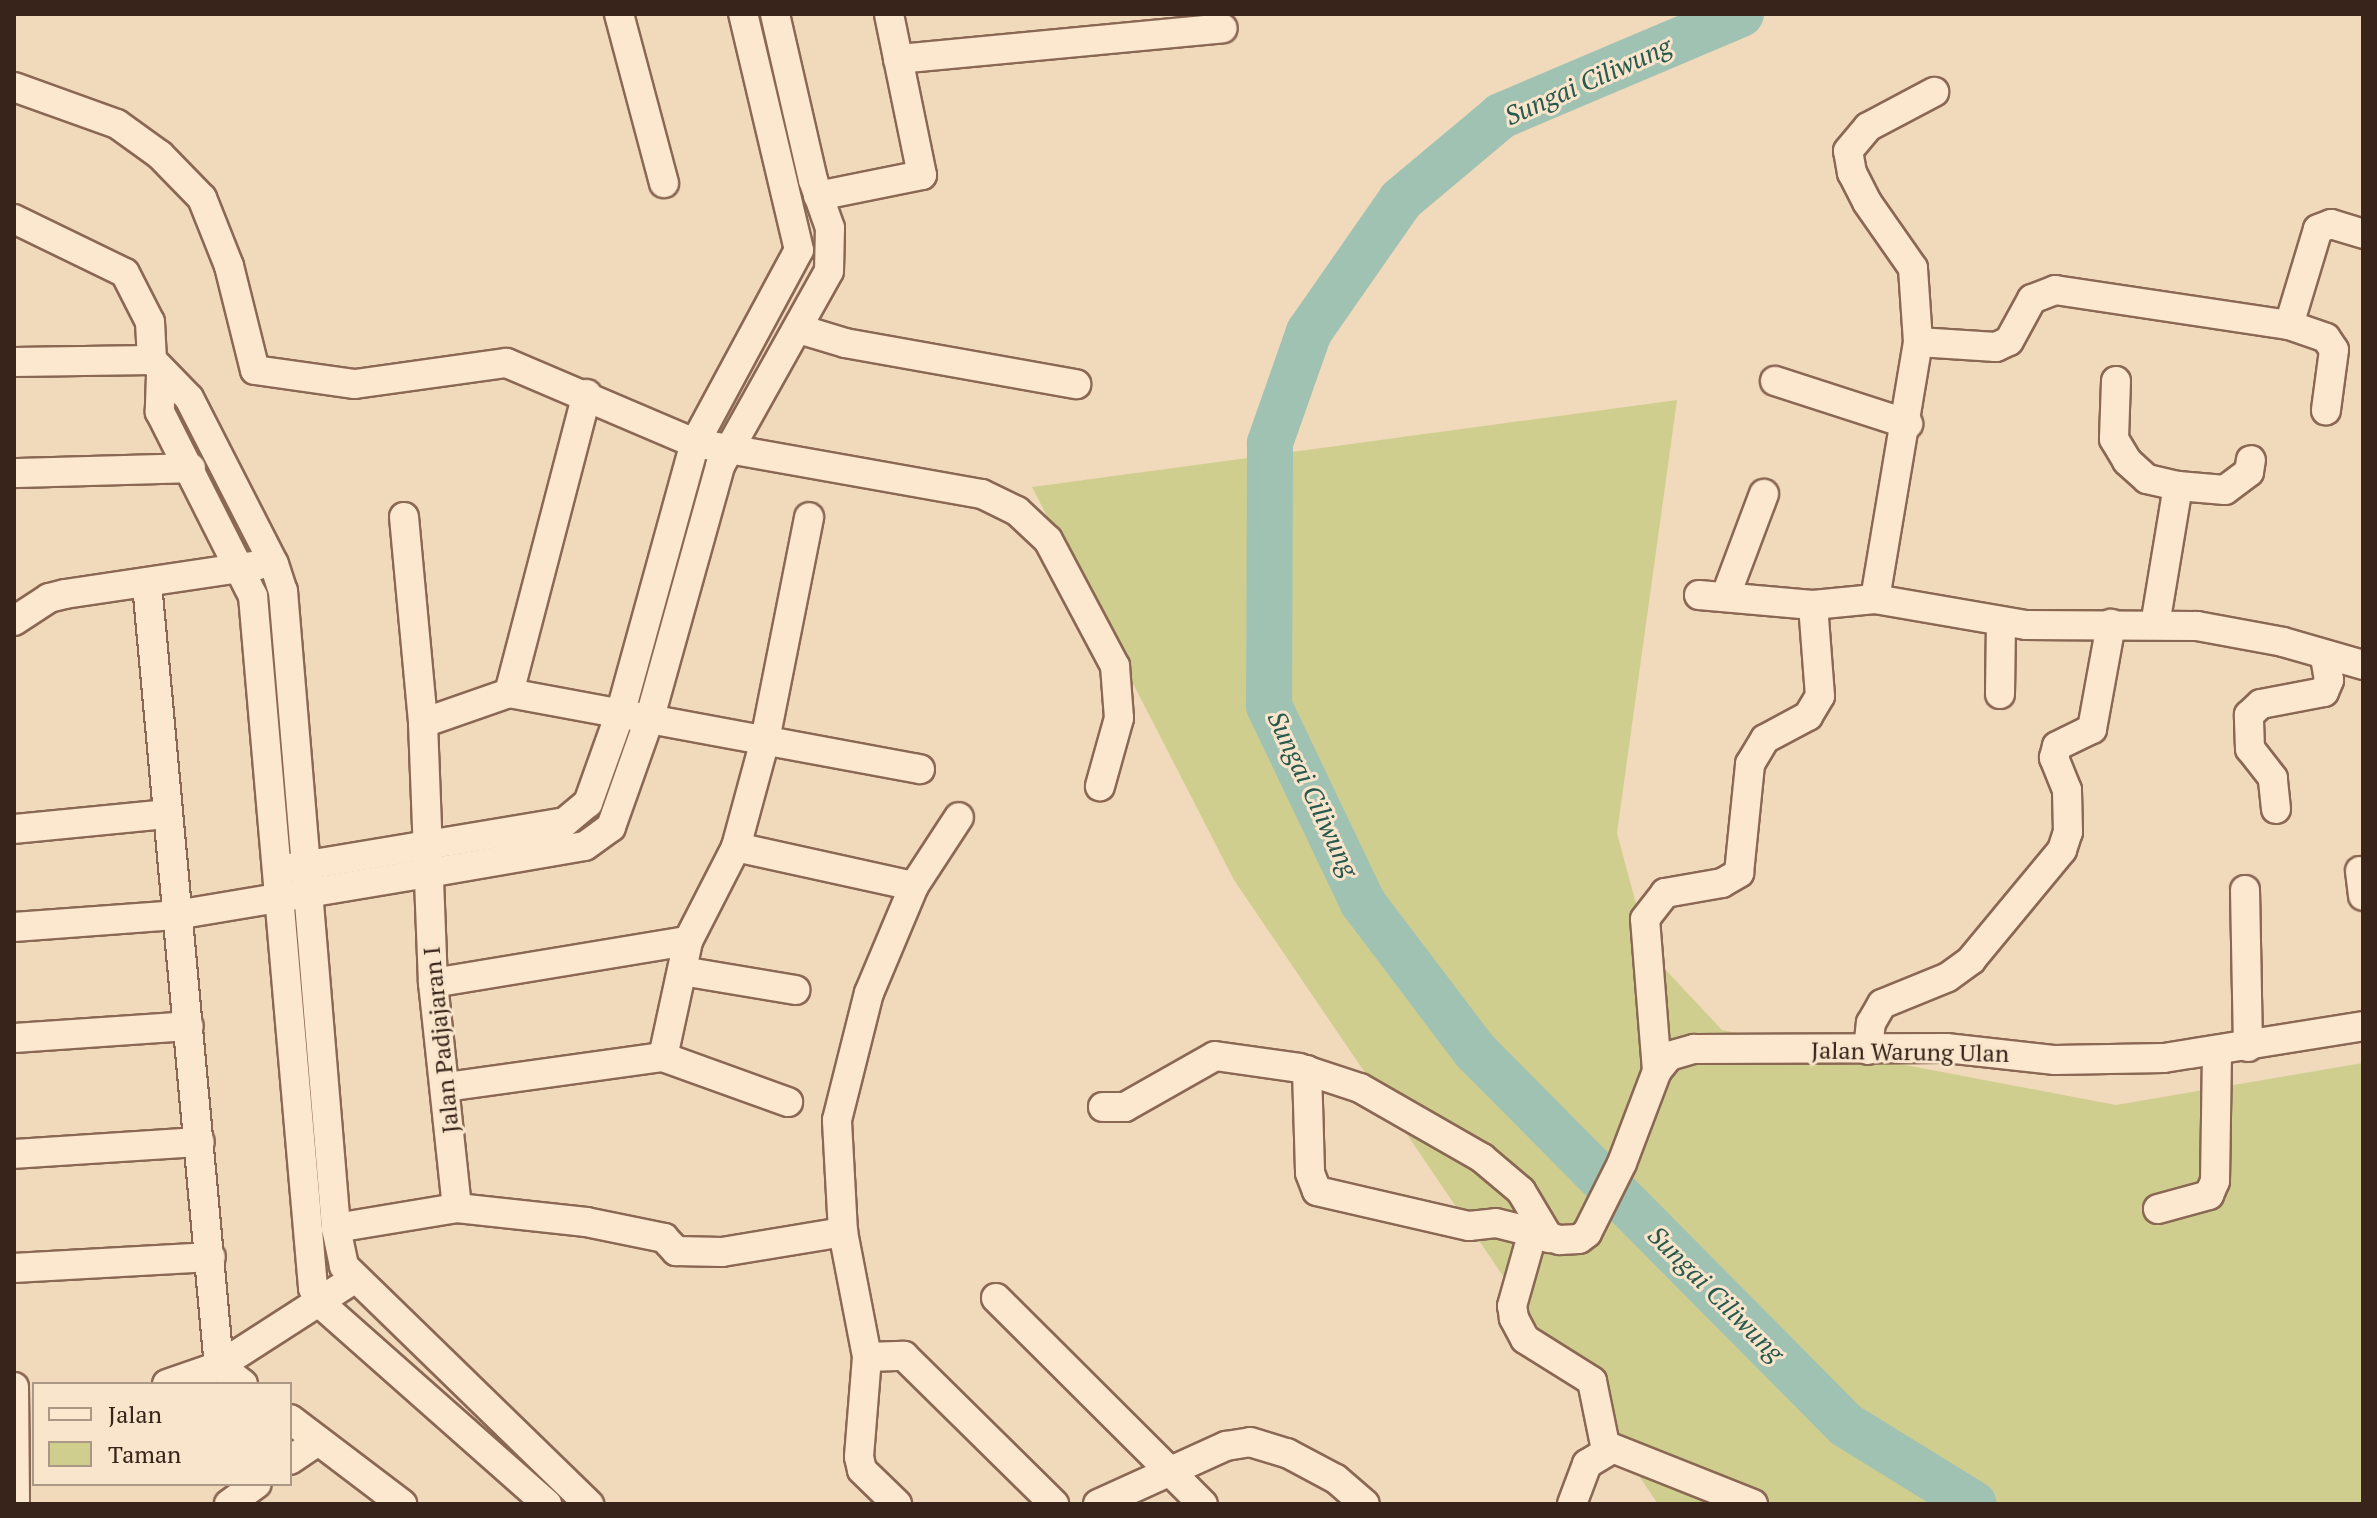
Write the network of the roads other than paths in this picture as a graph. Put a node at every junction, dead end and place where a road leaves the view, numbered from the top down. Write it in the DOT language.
graph roads {
  1 [pos="619,14"];
  2 [pos="743,14"];
  3 [pos="775,14"];
  4 [pos="889,14"];
  5 [pos="1223,28"];
  6 [pos="898,59"];
  7 [pos="14,87"];
  8 [pos="1934,92"];
  9 [pos="664,183"];
  10 [pos="805,187"];
  11 [pos="14,219"];
  12 [pos="2363,234"];
  13 [pos="792,271"];
  14 [pos="823,286"];
  15 [pos="2289,325"];
  16 [pos="799,329"];
  17 [pos="1918,342"];
  18 [pos="14,362"];
  19 [pos="156,367"];
  20 [pos="1775,381"];
  21 [pos="2116,381"];
  22 [pos="1076,384"];
  23 [pos="587,394"];
  24 [pos="2326,410"];
  25 [pos="1908,424"];
  26 [pos="695,443"];
  27 [pos="730,450"];
  28 [pos="2251,460"];
  29 [pos="191,468"];
  30 [pos="14,473"];
  31 [pos="2178,486"];
  32 [pos="1764,494"];
  33 [pos="404,517"];
  34 [pos="809,517"];
  35 [pos="274,564"];
  36 [pos="241,566"];
  37 [pos="147,584"];
  38 [pos="1875,599"];
  39 [pos="1813,605"];
  40 [pos="14,621"];
  41 [pos="2001,622"];
  42 [pos="2111,624"];
  43 [pos="2155,625"];
  44 [pos="2325,658"];
  45 [pos="2363,665"];
  46 [pos="509,693"];
  47 [pos="2000,694"];
  48 [pos="621,711"];
  49 [pos="650,717"];
  50 [pos="423,723"];
  51 [pos="765,740"];
  52 [pos="920,769"];
  53 [pos="1100,786"];
  54 [pos="2276,809"];
  55 [pos="167,814"];
  56 [pos="959,817"];
  57 [pos="14,829"];
  58 [pos="428,845"];
  59 [pos="736,847"];
  60 [pos="428,873"];
  61 [pos="307,877"];
  62 [pos="278,883"];
  63 [pos="914,886"];
  64 [pos="2245,890"];
  65 [pos="176,915"];
  66 [pos="14,927"];
  67 [pos="688,941"];
  68 [pos="682,971"];
  69 [pos="433,983"];
  70 [pos="795,990"];
  71 [pos="189,1026"];
  72 [pos="2363,1026"];
  73 [pos="14,1038"];
  74 [pos="2248,1047"];
  75 [pos="1868,1050"];
  76 [pos="2217,1052"];
  77 [pos="663,1057"];
  78 [pos="1307,1070"];
  79 [pos="1657,1071"];
  80 [pos="446,1087"];
  81 [pos="788,1102"];
  82 [pos="1103,1107"];
  83 [pos="200,1142"];
  84 [pos="14,1154"];
  85 [pos="457,1208"];
  86 [pos="2158,1209"];
  87 [pos="336,1228"];
  88 [pos="843,1232"];
  89 [pos="1541,1235"];
  90 [pos="211,1257"];
  91 [pos="14,1268"];
  92 [pos="354,1279"];
  93 [pos="996,1298"];
  94 [pos="321,1304"];
  95 [pos="867,1357"];
  96 [pos="219,1366"];
  97 [pos="173,1382"];
  98 [pos="240,1382"];
  99 [pos="14,1387"];
  100 [pos="292,1421"];
  101 [pos="318,1441"];
  102 [pos="1612,1449"];
  103 [pos="292,1459"];
  104 [pos="1169,1474"];
  105 [pos="254,1486"];
  106 [pos="22,1488"];
  107 [pos="1703,1494"];
  108 [pos="581,1501"];
  109 [pos="229,1504"];
  110 [pos="402,1504"];
  111 [pos="547,1504"];
  112 [pos="897,1504"];
  113 [pos="1054,1504"];
  114 [pos="1098,1504"];
  115 [pos="1203,1504"];
  116 [pos="1365,1504"];
  117 [pos="1572,1504"];
  118 [pos="1753,1504"];
  1 -- 9 [label="street"];
  2 -- 10 [label="street"];
  3 -- 10 [label="street"];
  4 -- 6 [label="street"];
  5 -- 6 [label="street"];
  6 -- 10 [label="street"];
  7 -- 23 [label="street"];
  8 -- 17 [label="street"];
  10 -- 13 [label="street"];
  10 -- 14 [label="street"];
  11 -- 19 [label="street"];
  12 -- 15 [label="street"];
  13 -- 14 [label="street"];
  13 -- 26 [label="street"];
  14 -- 16 [label="street"];
  15 -- 17 [label="street"];
  15 -- 24 [label="street"];
  16 -- 22 [label="street"];
  16 -- 27 [label="street"];
  17 -- 25 [label="street"];
  18 -- 19 [label="street"];
  19 -- 29 [label="street"];
  19 -- 35 [label="street"];
  20 -- 25 [label="street"];
  21 -- 31 [label="street"];
  23 -- 26 [label="street"];
  23 -- 46 [label="street"];
  25 -- 38 [label="street"];
  26 -- 27 [label="street"];
  26 -- 48 [label="street"];
  27 -- 49 [label="street"];
  27 -- 53 [label="street"];
  28 -- 31 [label="street"];
  29 -- 30 [label="street"];
  29 -- 36 [label="street"];
  31 -- 43 [label="street"];
  32 -- 39 [label="street"];
  33 -- 50 [label="street, Jalan Padjajaran I"];
  34 -- 51 [label="street"];
  35 -- 36 [label="street"];
  35 -- 61 [label="street"];
  36 -- 37 [label="street"];
  36 -- 62 [label="street"];
  37 -- 40 [label="street"];
  37 -- 55 [label="street"];
  38 -- 39 [label="street"];
  38 -- 41 [label="street"];
  39 -- 79 [label="street"];
  41 -- 42 [label="street"];
  41 -- 47 [label="street"];
  42 -- 43 [label="street"];
  42 -- 75 [label="street"];
  43 -- 44 [label="street"];
  44 -- 45 [label="street"];
  44 -- 54 [label="street"];
  46 -- 48 [label="street"];
  46 -- 50 [label="street"];
  48 -- 49 [label="street"];
  48 -- 58 [label="street"];
  49 -- 51 [label="street"];
  49 -- 60 [label="street"];
  50 -- 58 [label="street, Jalan Padjajaran I"];
  51 -- 52 [label="street"];
  51 -- 59 [label="street"];
  55 -- 57 [label="street"];
  55 -- 65 [label="street"];
  56 -- 63 [label="street"];
  58 -- 60 [label="street, Jalan Padjajaran I"];
  58 -- 61 [label="street"];
  59 -- 63 [label="street"];
  59 -- 67 [label="street"];
  60 -- 61 [label="street"];
  60 -- 69 [label="street, Jalan Padjajaran I"];
  61 -- 62 [label="street"];
  61 -- 87 [label="street"];
  62 -- 65 [label="street"];
  62 -- 94 [label="street"];
  63 -- 88 [label="street"];
  64 -- 74 [label="street"];
  65 -- 66 [label="street"];
  65 -- 71 [label="street"];
  67 -- 68 [label="street"];
  67 -- 69 [label="street"];
  68 -- 70 [label="street"];
  68 -- 77 [label="street"];
  69 -- 80 [label="street, Jalan Padjajaran I"];
  71 -- 73 [label="street"];
  71 -- 83 [label="street"];
  72 -- 74 [label="street, Jalan Warung Ulan"];
  74 -- 76 [label="street, Jalan Warung Ulan"];
  75 -- 76 [label="street, Jalan Warung Ulan"];
  75 -- 79 [label="street, Jalan Warung Ulan"];
  76 -- 86 [label="street"];
  77 -- 80 [label="street"];
  77 -- 81 [label="street"];
  78 -- 82 [label="street"];
  78 -- 89 [label="street"];
  78 -- 89 [label="street"];
  79 -- 89 [label="street"];
  80 -- 85 [label="street, Jalan Padjajaran I"];
  83 -- 84 [label="street"];
  83 -- 90 [label="street"];
  85 -- 87 [label="street"];
  85 -- 88 [label="street"];
  87 -- 92 [label="street"];
  88 -- 95 [label="street"];
  89 -- 102 [label="street"];
  90 -- 91 [label="street"];
  90 -- 96 [label="street"];
  92 -- 94 [label="street"];
  92 -- 108 [label="street"];
  93 -- 104 [label="street"];
  94 -- 96 [label="street"];
  94 -- 111 [label="street"];
  95 -- 112 [label="street"];
  95 -- 113 [label="street"];
  96 -- 97 [label="street"];
  96 -- 98 [label="street"];
  99 -- 106 [label="street"];
  100 -- 101 [label="street"];
  101 -- 103 [label="street"];
  101 -- 110 [label="street"];
  102 -- 107 [label="street"];
  102 -- 117 [label="street"];
  104 -- 114 [label="street"];
  104 -- 115 [label="street"];
  104 -- 116 [label="street"];
  105 -- 109 [label="street"];
  107 -- 118 [label="street"];
}
